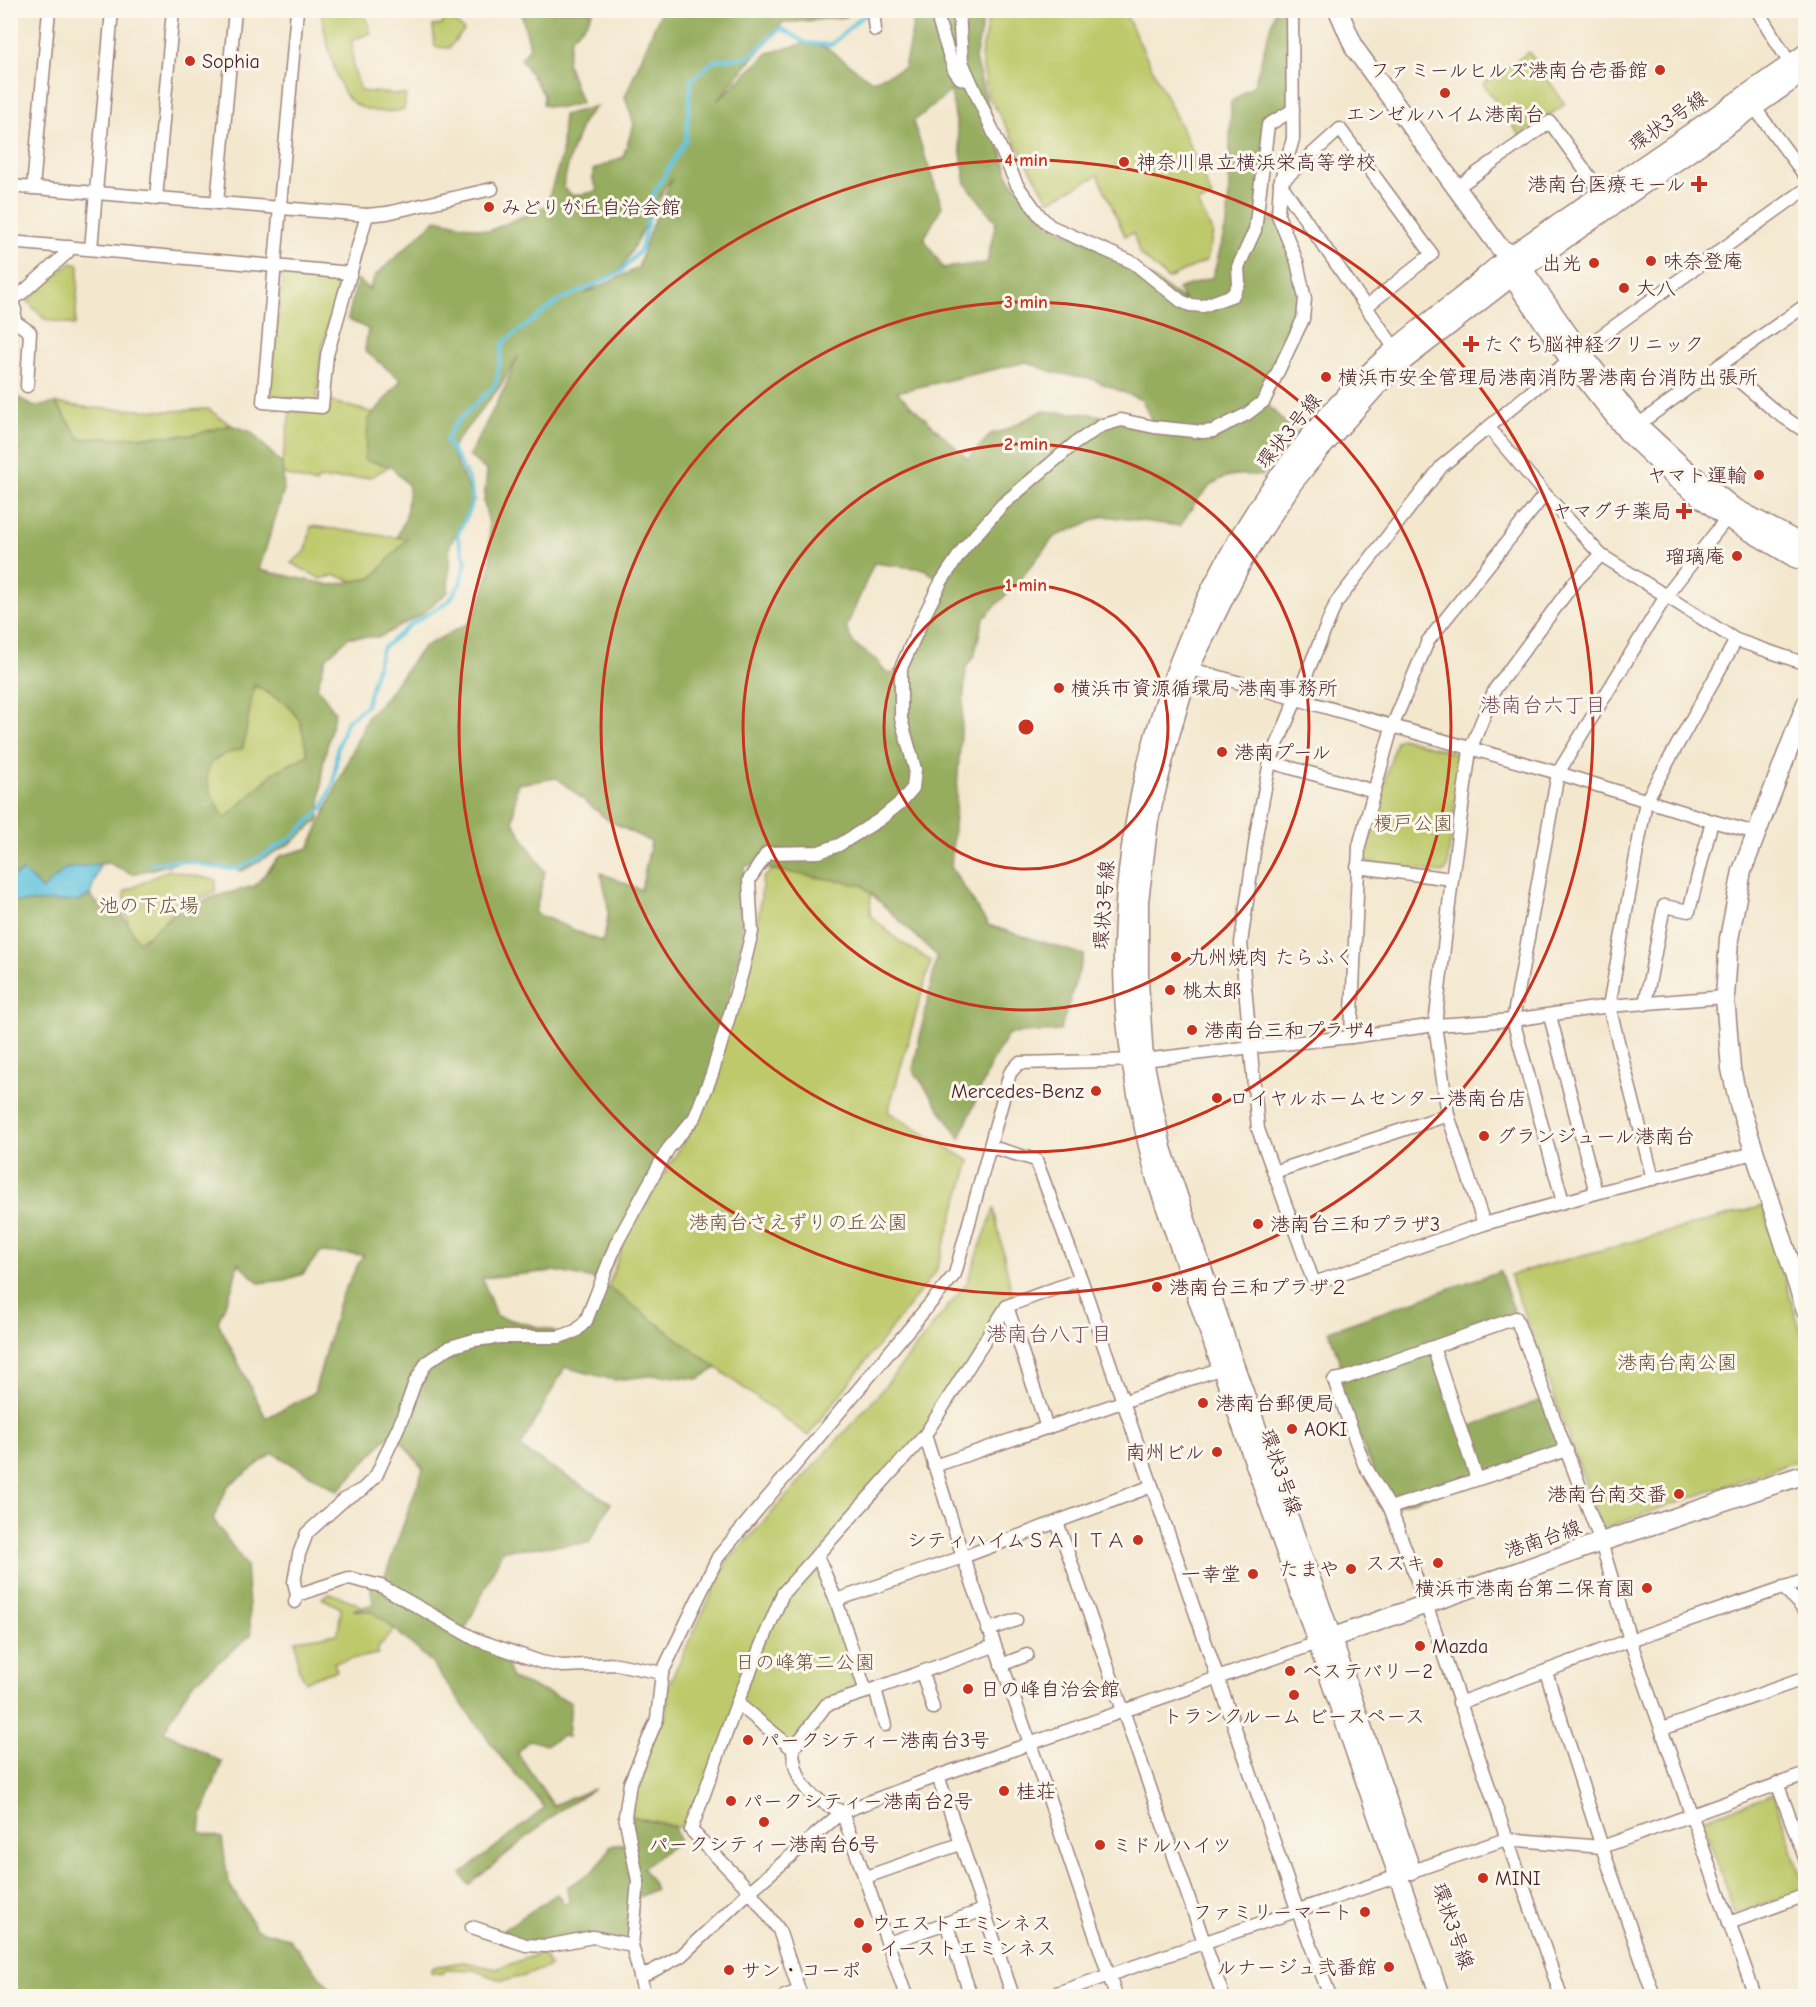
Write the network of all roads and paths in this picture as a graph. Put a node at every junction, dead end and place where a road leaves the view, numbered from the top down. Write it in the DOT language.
graph roads {
  1 [pos="49,10"];
  2 [pos="112,10"];
  3 [pos="173,10"];
  4 [pos="235,10"];
  5 [pos="297,10"];
  6 [pos="940,10"];
  7 [pos="959,10"];
  8 [pos="1292,10"];
  9 [pos="1338,10"];
  10 [pos="1757,10"];
  11 [pos="1806,53"];
  12 [pos="1798,70"];
  13 [pos="970,81"];
  14 [pos="1750,101"];
  15 [pos="1293,110"];
  16 [pos="1806,177"];
  17 [pos="1280,183"];
  18 [pos="10,186"];
  19 [pos="33,188"];
  20 [pos="1456,188"];
  21 [pos="492,189"];
  22 [pos="1806,189"];
  23 [pos="95,194"];
  24 [pos="1602,194"];
  25 [pos="156,199"];
  26 [pos="218,203"];
  27 [pos="280,209"];
  28 [pos="367,215"];
  29 [pos="10,242"];
  30 [pos="69,247"];
  31 [pos="91,249"];
  32 [pos="1510,262"];
  33 [pos="276,266"];
  34 [pos="351,273"];
  35 [pos="11,300"];
  36 [pos="1806,305"];
  37 [pos="1366,307"];
  38 [pos="1399,355"];
  39 [pos="1575,356"];
  40 [pos="1720,365"];
  41 [pos="27,386"];
  42 [pos="1806,418"];
  43 [pos="1489,428"];
  44 [pos="1632,428"];
  45 [pos="1800,429"];
  46 [pos="1545,494"];
  47 [pos="1727,518"];
  48 [pos="1806,546"];
  49 [pos="1601,555"];
  50 [pos="1806,562"];
  51 [pos="1666,596"];
  52 [pos="1736,640"];
  53 [pos="1806,664"];
  54 [pos="1183,667"];
  55 [pos="1296,699"];
  56 [pos="1806,704"];
  57 [pos="1392,727"];
  58 [pos="1470,750"];
  59 [pos="1270,762"];
  60 [pos="1558,773"];
  61 [pos="1374,791"];
  62 [pos="1646,801"];
  63 [pos="1712,821"];
  64 [pos="1756,833"];
  65 [pos="1357,867"];
  66 [pos="1452,879"];
  67 [pos="1725,997"];
  68 [pos="1645,1004"];
  69 [pos="1609,1006"];
  70 [pos="1550,1016"];
  71 [pos="1513,1020"];
  72 [pos="1435,1025"];
  73 [pos="1351,1037"];
  74 [pos="1252,1047"];
  75 [pos="1137,1061"];
  76 [pos="1448,1115"];
  77 [pos="991,1147"];
  78 [pos="1754,1153"];
  79 [pos="1274,1172"];
  80 [pos="1653,1179"];
  81 [pos="1596,1193"];
  82 [pos="1563,1202"];
  83 [pos="1484,1224"];
  84 [pos="1080,1279"];
  85 [pos="1007,1306"];
  86 [pos="1806,1311"];
  87 [pos="1433,1347"];
  88 [pos="1228,1366"];
  89 [pos="1123,1401"];
  90 [pos="1047,1428"];
  91 [pos="925,1435"];
  92 [pos="1567,1450"];
  93 [pos="934,1466"];
  94 [pos="1806,1474"];
  95 [pos="1477,1479"];
  96 [pos="1152,1486"];
  97 [pos="1389,1508"];
  98 [pos="1057,1522"];
  99 [pos="1601,1542"];
  100 [pos="817,1555"];
  101 [pos="963,1557"];
  102 [pos="1806,1580"];
  103 [pos="1784,1587"];
  104 [pos="836,1600"];
  105 [pos="1426,1604"];
  106 [pos="1806,1612"];
  107 [pos="1016,1620"];
  108 [pos="988,1630"];
  109 [pos="1630,1640"];
  110 [pos="1324,1641"];
  111 [pos="994,1646"];
  112 [pos="1027,1655"];
  113 [pos="1001,1665"];
  114 [pos="922,1672"];
  115 [pos="1546,1672"];
  116 [pos="662,1673"];
  117 [pos="1217,1678"];
  118 [pos="1806,1678"];
  119 [pos="870,1691"];
  120 [pos="737,1703"];
  121 [pos="1459,1703"];
  122 [pos="933,1708"];
  123 [pos="1122,1711"];
  124 [pos="885,1725"];
  125 [pos="1662,1729"];
  126 [pos="1030,1743"];
  127 [pos="793,1749"];
  128 [pos="1806,1774"];
  129 [pos="938,1776"];
  130 [pos="1777,1784"];
  131 [pos="842,1812"];
  132 [pos="1691,1816"];
  133 [pos="1506,1839"];
  134 [pos="960,1844"];
  135 [pos="1602,1847"];
  136 [pos="1806,1861"];
  137 [pos="1405,1872"];
  138 [pos="866,1877"];
  139 [pos="750,1890"];
  140 [pos="1806,1895"];
  141 [pos="1297,1909"];
  142 [pos="984,1910"];
  143 [pos="946,1923"];
  144 [pos="1729,1923"];
  145 [pos="472,1927"];
  146 [pos="1204,1942"];
  147 [pos="888,1943"];
  148 [pos="632,1944"];
  149 [pos="1109,1976"];
  150 [pos="641,1977"];
  151 [pos="800,1994"];
  152 [pos="1806,1994"];
  153 [pos="645,1996"];
  154 [pos="785,1996"];
  155 [pos="906,1996"];
  156 [pos="971,1996"];
  157 [pos="1013,1996"];
  158 [pos="1048,1996"];
  159 [pos="1116,1996"];
  160 [pos="1223,1996"];
  161 [pos="1330,1996"];
  162 [pos="1440,1996"];
  163 [pos="1453,1996"];
  164 [pos="1561,1996"];
  165 [pos="1654,1996"];
  166 [pos="1755,1996"];
  167 [pos="1799,1996"];
  1 -- 19 [label="street"];
  2 -- 23 [label="street"];
  3 -- 25 [label="street"];
  4 -- 26 [label="street"];
  5 -- 27 [label="street"];
  6 -- 13 [label="street"];
  7 -- 13 [label="street"];
  8 -- 15 [label="street"];
  9 -- 20 [label="street"];
  10 -- 12 [label="street"];
  11 -- 12 [label="street, 環状3号線"];
  12 -- 14 [label="street, 環状3号線"];
  13 -- 15 [label="street"];
  14 -- 16 [label="street"];
  14 -- 24 [label="street, 環状3号線"];
  14 -- 32 [label="street, 環状3号線"];
  15 -- 17 [label="street"];
  17 -- 37 [label="street"];
  17 -- 37 [label="street"];
  17 -- 116 [label="street"];
  18 -- 19 [label="street"];
  19 -- 23 [label="street"];
  20 -- 24 [label="street"];
  20 -- 32 [label="street"];
  21 -- 28 [label="street"];
  22 -- 39 [label="street"];
  23 -- 25 [label="street"];
  23 -- 31 [label="street"];
  24 -- 32 [label="street, 環状3号線"];
  25 -- 26 [label="street"];
  26 -- 27 [label="street"];
  27 -- 28 [label="street"];
  27 -- 33 [label="street"];
  28 -- 34 [label="street"];
  29 -- 30 [label="street"];
  30 -- 31 [label="street"];
  30 -- 35 [label="street"];
  31 -- 33 [label="street"];
  32 -- 38 [label="street, 環状3号線"];
  32 -- 39 [label="street"];
  33 -- 34 [label="street"];
  33 -- 34 [label="street"];
  35 -- 41 [label="street"];
  36 -- 40 [label="street"];
  37 -- 38 [label="street"];
  38 -- 54 [label="street, 環状3号線"];
  39 -- 43 [label="street"];
  39 -- 44 [label="street"];
  40 -- 44 [label="street"];
  40 -- 45 [label="street"];
  42 -- 45 [label="street"];
  43 -- 46 [label="street"];
  43 -- 55 [label="street"];
  44 -- 47 [label="street"];
  44 -- 48 [label="street"];
  46 -- 49 [label="street"];
  46 -- 57 [label="street"];
  47 -- 50 [label="street"];
  47 -- 51 [label="street"];
  49 -- 51 [label="street"];
  49 -- 58 [label="street"];
  51 -- 52 [label="street"];
  51 -- 60 [label="street"];
  52 -- 53 [label="street"];
  52 -- 62 [label="street"];
  54 -- 55 [label="street"];
  54 -- 75 [label="street, 環状3号線"];
  55 -- 57 [label="street"];
  55 -- 59 [label="street"];
  56 -- 64 [label="street"];
  57 -- 58 [label="street"];
  57 -- 61 [label="street"];
  58 -- 60 [label="street"];
  58 -- 66 [label="street"];
  59 -- 61 [label="street"];
  59 -- 74 [label="street"];
  60 -- 62 [label="street"];
  60 -- 71 [label="street"];
  61 -- 65 [label="street"];
  62 -- 63 [label="street"];
  62 -- 69 [label="street"];
  63 -- 64 [label="street"];
  63 -- 68 [label="street"];
  64 -- 67 [label="street"];
  65 -- 66 [label="street"];
  65 -- 73 [label="street"];
  66 -- 72 [label="street"];
  67 -- 68 [label="street"];
  67 -- 78 [label="street"];
  68 -- 69 [label="street"];
  69 -- 70 [label="street"];
  69 -- 80 [label="street"];
  70 -- 71 [label="street"];
  70 -- 81 [label="street"];
  71 -- 72 [label="street"];
  71 -- 82 [label="street"];
  72 -- 73 [label="street"];
  72 -- 76 [label="street"];
  73 -- 74 [label="street"];
  74 -- 75 [label="street"];
  74 -- 79 [label="street"];
  75 -- 77 [label="street"];
  75 -- 88 [label="street, 環状3号線"];
  76 -- 79 [label="street"];
  76 -- 83 [label="street"];
  77 -- 84 [label="street"];
  77 -- 116 [label="street"];
  78 -- 80 [label="street"];
  78 -- 86 [label="street"];
  79 -- 83 [label="street"];
  80 -- 81 [label="street"];
  81 -- 82 [label="street"];
  82 -- 83 [label="street"];
  84 -- 85 [label="street"];
  84 -- 89 [label="street"];
  85 -- 90 [label="street"];
  85 -- 91 [label="street"];
  87 -- 92 [label="street"];
  87 -- 95 [label="street"];
  87 -- 97 [label="street"];
  88 -- 89 [label="street"];
  88 -- 110 [label="street, 環状3号線"];
  89 -- 90 [label="street"];
  89 -- 96 [label="street"];
  90 -- 93 [label="street"];
  91 -- 93 [label="street"];
  91 -- 100 [label="street"];
  92 -- 95 [label="street"];
  92 -- 99 [label="street"];
  93 -- 101 [label="street"];
  94 -- 99 [label="street, 港南台線"];
  95 -- 97 [label="street"];
  96 -- 98 [label="street"];
  96 -- 117 [label="street"];
  97 -- 105 [label="street"];
  98 -- 101 [label="street"];
  98 -- 123 [label="street"];
  99 -- 105 [label="street, 港南台線"];
  99 -- 109 [label="street"];
  100 -- 104 [label="street"];
  100 -- 120 [label="street"];
  101 -- 104 [label="street"];
  101 -- 108 [label="street"];
  102 -- 103 [label="street"];
  103 -- 106 [label="street"];
  103 -- 109 [label="street"];
  104 -- 119 [label="street"];
  105 -- 110 [label="street, 港南台線"];
  105 -- 121 [label="street"];
  107 -- 108 [label="street"];
  108 -- 111 [label="street"];
  109 -- 115 [label="street"];
  109 -- 125 [label="street"];
  110 -- 117 [label="street"];
  110 -- 137 [label="street, 環状3号線"];
  111 -- 113 [label="street"];
  111 -- 114 [label="street"];
  112 -- 113 [label="street"];
  113 -- 126 [label="street"];
  114 -- 119 [label="street"];
  114 -- 122 [label="street"];
  115 -- 121 [label="street"];
  115 -- 135 [label="street"];
  116 -- 148 [label="street"];
  117 -- 123 [label="street"];
  117 -- 141 [label="street"];
  118 -- 125 [label="street"];
  119 -- 124 [label="street"];
  119 -- 127 [label="street"];
  120 -- 127 [label="street"];
  120 -- 139 [label="street"];
  121 -- 133 [label="street"];
  123 -- 126 [label="street"];
  123 -- 146 [label="street"];
  125 -- 132 [label="street"];
  126 -- 129 [label="street"];
  126 -- 149 [label="street"];
  127 -- 131 [label="street"];
  128 -- 130 [label="street"];
  129 -- 131 [label="street"];
  129 -- 134 [label="street"];
  130 -- 132 [label="street"];
  130 -- 136 [label="street"];
  131 -- 138 [label="street"];
  131 -- 139 [label="street"];
  132 -- 135 [label="street"];
  132 -- 144 [label="street"];
  133 -- 135 [label="street"];
  133 -- 137 [label="street"];
  133 -- 164 [label="street"];
  134 -- 138 [label="street"];
  134 -- 142 [label="street"];
  135 -- 165 [label="street"];
  137 -- 141 [label="street"];
  137 -- 162 [label="street, 環状3号線"];
  137 -- 163 [label="street, 環状3号線"];
  138 -- 147 [label="street"];
  139 -- 150 [label="street"];
  139 -- 151 [label="street"];
  140 -- 144 [label="street"];
  141 -- 146 [label="street"];
  141 -- 161 [label="street"];
  142 -- 143 [label="street"];
  142 -- 157 [label="street"];
  143 -- 147 [label="street"];
  143 -- 156 [label="street"];
  144 -- 166 [label="street"];
  145 -- 148 [label="street"];
  146 -- 149 [label="street"];
  146 -- 160 [label="street"];
  147 -- 155 [label="street"];
  148 -- 150 [label="street"];
  149 -- 158 [label="street"];
  149 -- 159 [label="street"];
  150 -- 153 [label="street"];
  151 -- 154 [label="street"];
  152 -- 167 [label="street"];
}
